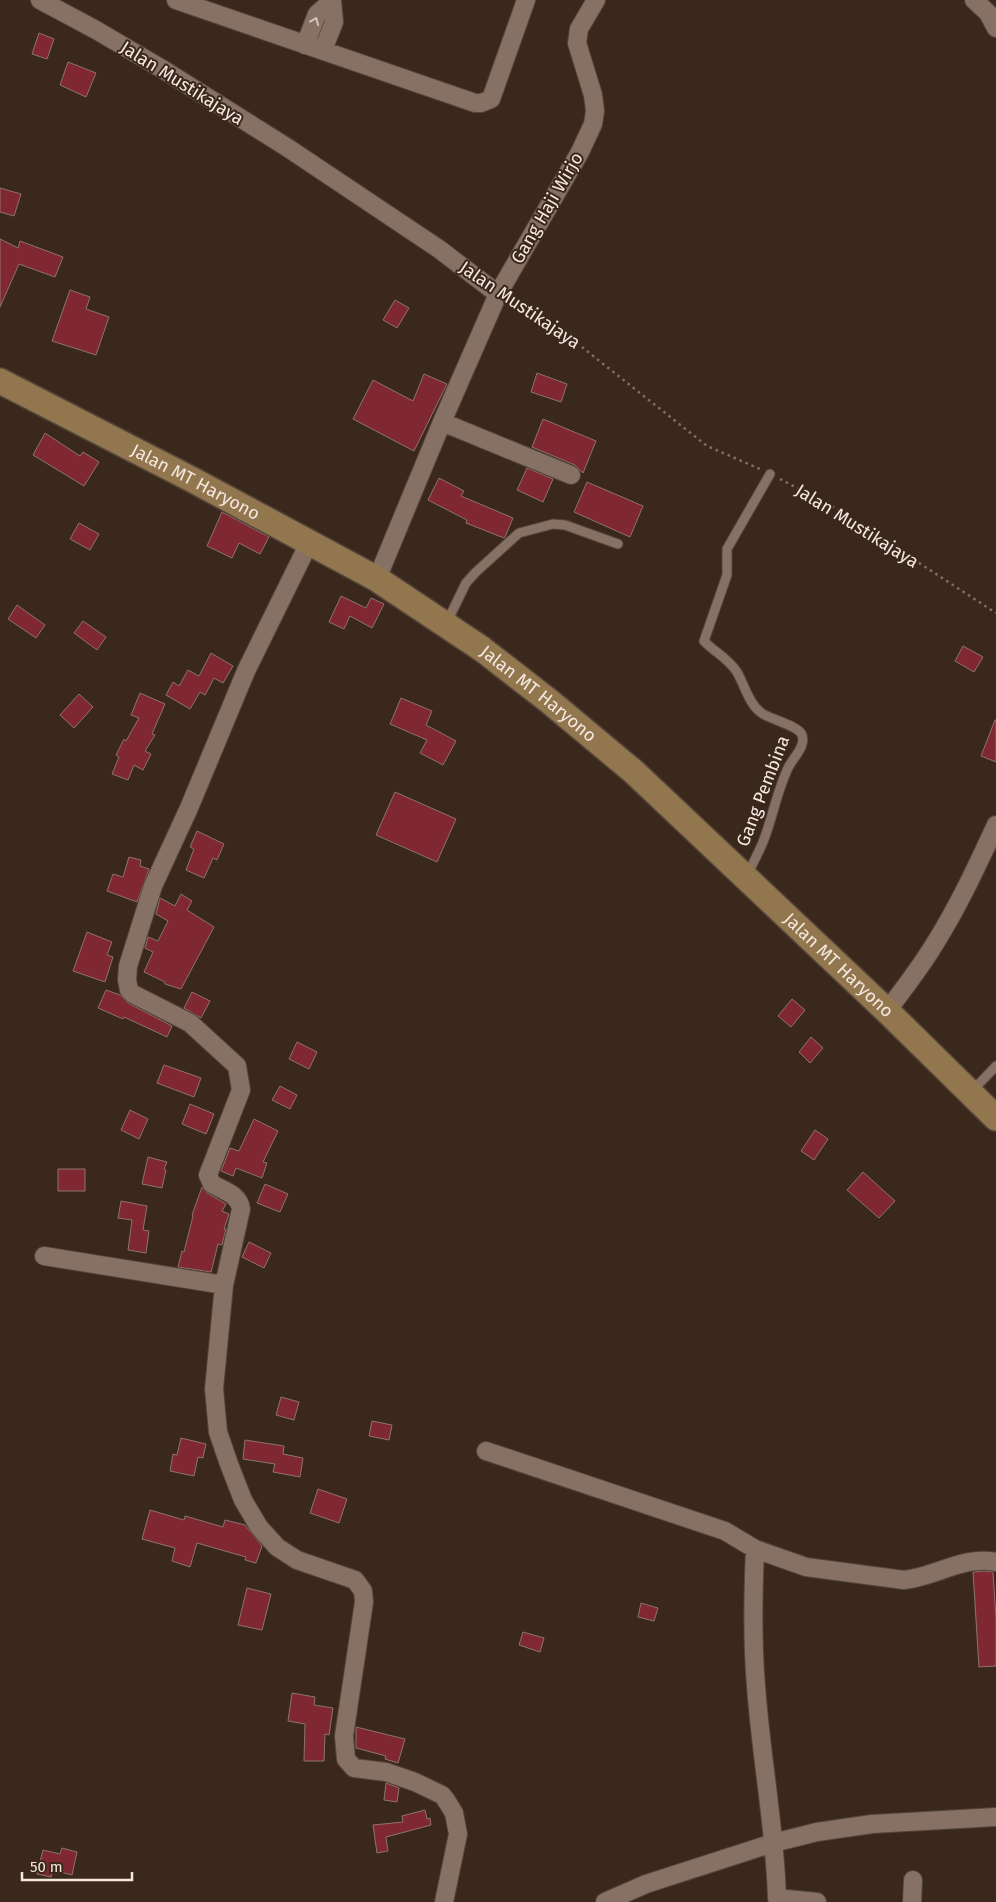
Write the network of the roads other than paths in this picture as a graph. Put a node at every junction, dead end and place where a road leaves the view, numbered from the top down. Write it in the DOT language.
graph roads {
  1 [pos="40,0"];
  2 [pos="176,0"];
  3 [pos="526,0"];
  4 [pos="596,0"];
  5 [pos="974,0"];
  6 [pos="332,1"];
  7 [pos="996,28"];
  8 [pos="305,45"];
  9 [pos="323,50"];
  10 [pos="498,294"];
  11 [pos="0,381"];
  12 [pos="442,422"];
  13 [pos="770,474"];
  14 [pos="571,475"];
  15 [pos="309,543"];
  16 [pos="618,544"];
  17 [pos="377,579"];
  18 [pos="446,624"];
  19 [pos="996,825"];
  20 [pos="746,878"];
  21 [pos="887,1011"];
  22 [pos="996,1066"];
  23 [pos="970,1093"];
  24 [pos="996,1118"];
  25 [pos="44,1256"];
  26 [pos="224,1284"];
  27 [pos="486,1450"];
  28 [pos="755,1548"];
  29 [pos="996,1562"];
  30 [pos="996,1817"];
  31 [pos="773,1843"];
  32 [pos="913,1880"];
  33 [pos="444,1902"];
  34 [pos="605,1902"];
  35 [pos="817,1902"];
  36 [pos="912,1902"];
  1 -- 10 [label="street, Jalan Mustikajaya"];
  2 -- 8 [label="street"];
  3 -- 9 [label="street"];
  4 -- 10 [label="street, Gang Haji Wirjo"];
  5 -- 7 [label="street"];
  8 -- 6 [label="street, one-way"];
  6 -- 9 [label="street"];
  8 -- 9 [label="street"];
  10 -- 12 [label="street, Gang Haji Wirjo"];
  11 -- 15 [label="main road, Jalan MT Haryono"];
  12 -- 14 [label="street"];
  12 -- 17 [label="street, Gang Haji Wirjo"];
  13 -- 20 [label="lane, Gang Pembina"];
  15 -- 17 [label="main road, Jalan MT Haryono"];
  15 -- 26 [label="street"];
  16 -- 18 [label="lane"];
  17 -- 18 [label="main road, Jalan MT Haryono"];
  18 -- 20 [label="main road, Jalan MT Haryono"];
  19 -- 21 [label="street"];
  20 -- 21 [label="main road, Jalan MT Haryono"];
  21 -- 23 [label="main road, Jalan MT Haryono"];
  22 -- 23 [label="lane"];
  23 -- 24 [label="main road, Jalan MT Haryono"];
  25 -- 26 [label="street"];
  26 -- 33 [label="street"];
  27 -- 28 [label="street"];
  28 -- 29 [label="street"];
  28 -- 31 [label="street"];
  30 -- 31 [label="street"];
  31 -- 34 [label="street"];
  31 -- 35 [label="street"];
  32 -- 36 [label="street"];
}
